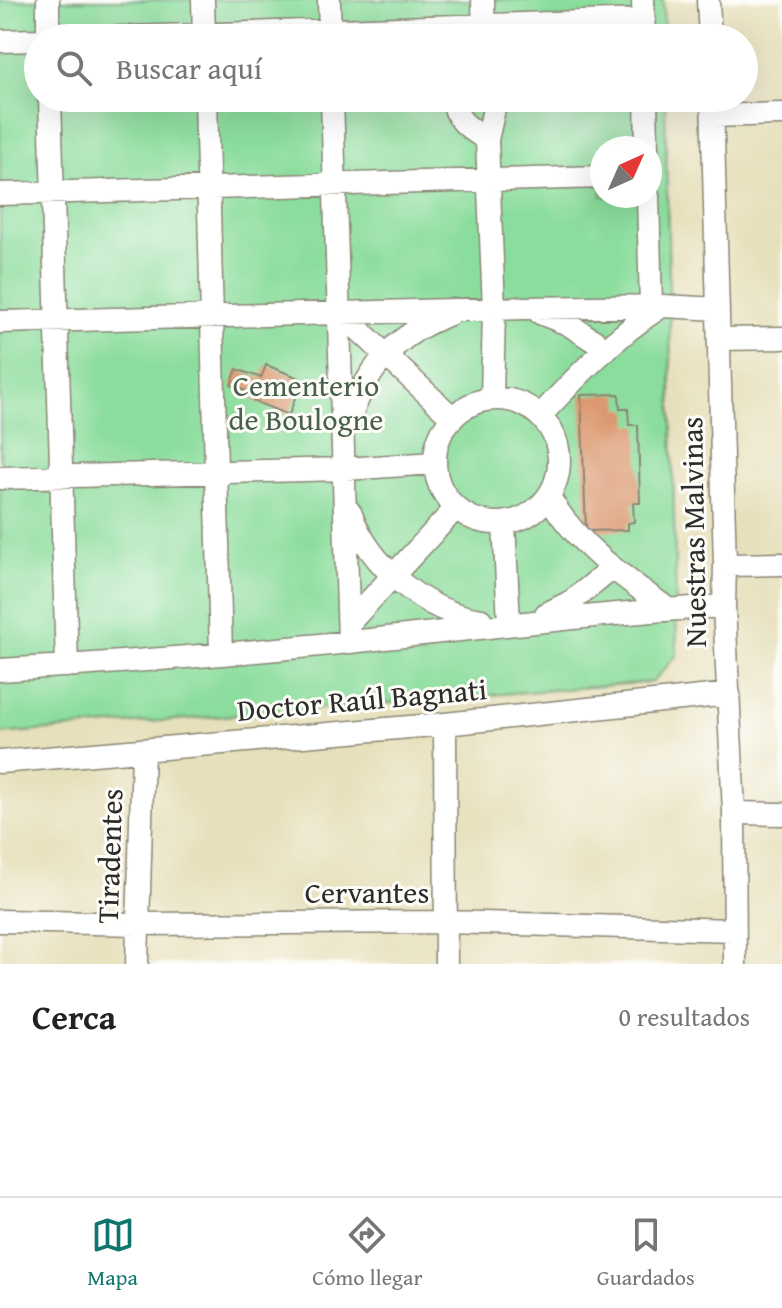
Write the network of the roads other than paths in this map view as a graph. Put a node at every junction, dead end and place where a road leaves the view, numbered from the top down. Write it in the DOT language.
graph roads {
  1 [pos="48,0"];
  2 [pos="203,0"];
  3 [pos="329,0"];
  4 [pos="483,0"];
  5 [pos="708,0"];
  6 [pos="644,19"];
  7 [pos="48,24"];
  8 [pos="204,24"];
  9 [pos="330,24"];
  10 [pos="484,24"];
  11 [pos="582,24"];
  12 [pos="709,24"];
  13 [pos="24,40"];
  14 [pos="0,41"];
  15 [pos="50,112"];
  16 [pos="206,112"];
  17 [pos="333,112"];
  18 [pos="456,112"];
  19 [pos="493,112"];
  20 [pos="646,112"];
  21 [pos="713,112"];
  22 [pos="758,112"];
  23 [pos="782,114"];
  24 [pos="647,136"];
  25 [pos="487,140"];
  26 [pos="590,177"];
  27 [pos="488,180"];
  28 [pos="336,184"];
  29 [pos="208,188"];
  30 [pos="52,193"];
  31 [pos="0,194"];
  32 [pos="649,208"];
  33 [pos="657,306"];
  34 [pos="525,308"];
  35 [pos="494,309"];
  36 [pos="718,309"];
  37 [pos="463,310"];
  38 [pos="340,312"];
  39 [pos="212,315"];
  40 [pos="56,319"];
  41 [pos="0,322"];
  42 [pos="782,338"];
  43 [pos="720,339"];
  44 [pos="605,348"];
  45 [pos="386,355"];
  46 [pos="492,399"];
  47 [pos="540,416"];
  48 [pos="453,418"];
  49 [pos="344,438"];
  50 [pos="435,463"];
  51 [pos="345,469"];
  52 [pos="216,472"];
  53 [pos="61,476"];
  54 [pos="0,478"];
  55 [pos="549,497"];
  56 [pos="345,500"];
  57 [pos="456,508"];
  58 [pos="504,523"];
  59 [pos="782,564"];
  60 [pos="725,565"];
  61 [pos="613,568"];
  62 [pos="393,576"];
  63 [pos="724,606"];
  64 [pos="668,609"];
  65 [pos="509,623"];
  66 [pos="349,633"];
  67 [pos="221,653"];
  68 [pos="67,666"];
  69 [pos="0,670"];
  70 [pos="729,694"];
  71 [pos="445,724"];
  72 [pos="143,750"];
  73 [pos="0,762"];
  74 [pos="734,813"];
  75 [pos="782,814"];
  76 [pos="0,921"];
  77 [pos="446,922"];
  78 [pos="138,924"];
  79 [pos="734,930"];
  80 [pos="137,964"];
  81 [pos="446,964"];
  82 [pos="735,964"];
  1 -- 7 [label="street"];
  2 -- 8 [label="street"];
  3 -- 9 [label="street"];
  4 -- 10 [label="street"];
  5 -- 12 [label="street"];
  6 -- 11 [label="street"];
  13 -- 14 [label="street"];
  15 -- 30 [label="street"];
  16 -- 29 [label="street"];
  17 -- 28 [label="street"];
  18 -- 25 [label="street"];
  19 -- 25 [label="street"];
  20 -- 24 [label="street"];
  21 -- 36 [label="street, Nuestras Malvinas"];
  22 -- 23 [label="street"];
  25 -- 27 [label="street"];
  26 -- 27 [label="street"];
  27 -- 28 [label="street"];
  27 -- 35 [label="street"];
  28 -- 29 [label="street"];
  28 -- 38 [label="street"];
  29 -- 30 [label="street"];
  29 -- 39 [label="street"];
  30 -- 31 [label="street"];
  30 -- 40 [label="street"];
  32 -- 33 [label="street"];
  33 -- 34 [label="street"];
  33 -- 36 [label="street"];
  33 -- 44 [label="street"];
  34 -- 35 [label="street"];
  34 -- 44 [label="street"];
  35 -- 37 [label="street"];
  35 -- 46 [label="street"];
  36 -- 43 [label="street, Nuestras Malvinas"];
  37 -- 38 [label="street"];
  37 -- 45 [label="street"];
  38 -- 39 [label="street"];
  38 -- 45 [label="street"];
  38 -- 49 [label="street"];
  39 -- 40 [label="street"];
  39 -- 52 [label="street"];
  40 -- 41 [label="street"];
  40 -- 53 [label="street"];
  42 -- 43 [label="street"];
  43 -- 60 [label="street, Nuestras Malvinas"];
  44 -- 47 [label="street"];
  45 -- 48 [label="street"];
  45 -- 49 [label="street"];
  46 -- 47 [label="street"];
  46 -- 48 [label="street"];
  47 -- 55 [label="street"];
  48 -- 50 [label="street"];
  49 -- 51 [label="street"];
  50 -- 51 [label="street"];
  50 -- 57 [label="street"];
  51 -- 52 [label="street"];
  51 -- 56 [label="street"];
  52 -- 53 [label="street"];
  52 -- 67 [label="street"];
  53 -- 54 [label="street"];
  53 -- 68 [label="street"];
  55 -- 58 [label="street"];
  55 -- 61 [label="street"];
  56 -- 62 [label="street"];
  56 -- 66 [label="street"];
  57 -- 58 [label="street"];
  57 -- 62 [label="street"];
  58 -- 65 [label="street"];
  59 -- 60 [label="street"];
  60 -- 63 [label="street, Nuestras Malvinas"];
  61 -- 64 [label="street"];
  61 -- 65 [label="street"];
  62 -- 65 [label="street"];
  62 -- 66 [label="street"];
  63 -- 64 [label="street"];
  63 -- 70 [label="street, Nuestras Malvinas"];
  64 -- 65 [label="street"];
  65 -- 66 [label="street"];
  66 -- 67 [label="street"];
  67 -- 68 [label="street"];
  68 -- 69 [label="street"];
  70 -- 71 [label="street, Doctor Raúl Bagnati"];
  70 -- 74 [label="street, Nuestras Malvinas"];
  71 -- 72 [label="street, Doctor Raúl Bagnati"];
  71 -- 77 [label="street"];
  72 -- 73 [label="street, Doctor Raúl Bagnati"];
  72 -- 78 [label="street, Tiradentes"];
  74 -- 75 [label="street"];
  74 -- 79 [label="street, Nuestras Malvinas"];
  76 -- 78 [label="street, Cervantes"];
  77 -- 78 [label="street, Cervantes"];
  77 -- 79 [label="street, Cervantes"];
  77 -- 81 [label="street"];
  78 -- 80 [label="street, Tiradentes"];
  79 -- 82 [label="street, Nuestras Malvinas"];
}
